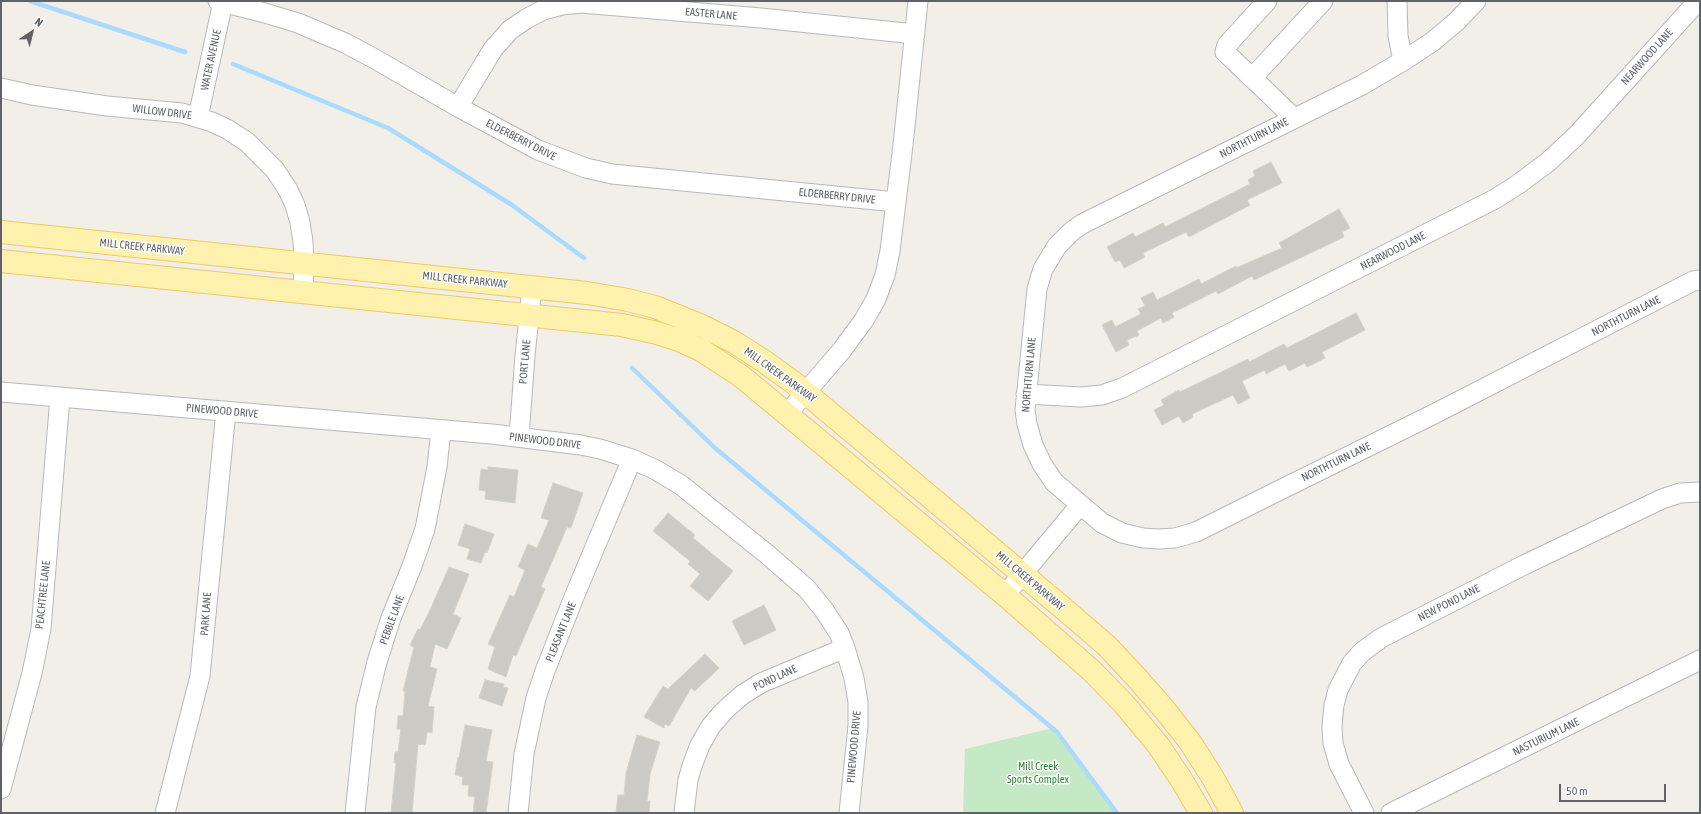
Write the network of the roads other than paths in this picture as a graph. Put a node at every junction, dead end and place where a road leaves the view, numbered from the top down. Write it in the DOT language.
graph roads {
  1 [pos="918,1"];
  2 [pos="1266,1"];
  3 [pos="1323,1"];
  4 [pos="1397,1"];
  5 [pos="1476,1"];
  6 [pos="1698,1"];
  7 [pos="220,2"];
  8 [pos="915,34"];
  9 [pos="1403,61"];
  10 [pos="1252,78"];
  11 [pos="1,88"];
  12 [pos="458,107"];
  13 [pos="198,117"];
  14 [pos="1294,118"];
  15 [pos="896,202"];
  16 [pos="1,232"];
  17 [pos="1,260"];
  18 [pos="304,263"];
  19 [pos="1700,280"];
  20 [pos="532,287"];
  21 [pos="303,291"];
  22 [pos="529,314"];
  23 [pos="1,392"];
  24 [pos="806,393"];
  25 [pos="1026,394"];
  26 [pos="60,397"];
  27 [pos="226,411"];
  28 [pos="787,414"];
  29 [pos="441,430"];
  30 [pos="519,437"];
  31 [pos="632,459"];
  32 [pos="1700,492"];
  33 [pos="1080,505"];
  34 [pos="1022,574"];
  35 [pos="1005,595"];
  36 [pos="845,648"];
  37 [pos="1700,660"];
  38 [pos="1,790"];
  39 [pos="164,813"];
  40 [pos="355,813"];
  41 [pos="518,813"];
  42 [pos="684,813"];
  43 [pos="849,813"];
  44 [pos="1201,813"];
  45 [pos="1232,813"];
  46 [pos="1364,813"];
  47 [pos="1391,813"];
  1 -- 8 [label="street"];
  2 -- 10 [label="street"];
  3 -- 10 [label="street"];
  4 -- 9 [label="street"];
  5 -- 9 [label="street, NORTHTURN LANE"];
  6 -- 25 [label="street, NEARWOOD LANE"];
  7 -- 12 [label="street, ELDERBERRY DRIVE"];
  7 -- 13 [label="street, WATER AVENUE"];
  8 -- 12 [label="street, EASTER LANE"];
  8 -- 15 [label="street"];
  9 -- 14 [label="street, NORTHTURN LANE"];
  10 -- 14 [label="street"];
  11 -- 13 [label="street, WILLOW DRIVE"];
  12 -- 15 [label="street, ELDERBERRY DRIVE"];
  13 -- 18 [label="street, WILLOW DRIVE"];
  14 -- 25 [label="street, NORTHTURN LANE"];
  15 -- 24 [label="street"];
  16 -- 18 [label="main road, MILL CREEK PARKWAY"];
  17 -- 21 [label="main road"];
  18 -- 20 [label="main road, MILL CREEK PARKWAY"];
  18 -- 21 [label="street, WILLOW DRIVE"];
  19 -- 33 [label="street, NORTHTURN LANE"];
  20 -- 22 [label="street, PORT LANE"];
  20 -- 24 [label="main road, MILL CREEK PARKWAY"];
  21 -- 22 [label="main road"];
  22 -- 28 [label="main road"];
  22 -- 30 [label="street, PORT LANE"];
  23 -- 26 [label="street, PINEWOOD DRIVE"];
  24 -- 28 [label="street"];
  24 -- 34 [label="main road, MILL CREEK PARKWAY"];
  25 -- 33 [label="street, NORTHTURN LANE"];
  26 -- 27 [label="street, PINEWOOD DRIVE"];
  26 -- 38 [label="street, PEACHTREE LANE"];
  27 -- 29 [label="street, PINEWOOD DRIVE"];
  27 -- 39 [label="street, PARK LANE"];
  28 -- 35 [label="main road"];
  29 -- 30 [label="street, PINEWOOD DRIVE"];
  29 -- 40 [label="street, PEBBLE LANE"];
  30 -- 31 [label="street, PINEWOOD DRIVE"];
  31 -- 36 [label="street, PINEWOOD DRIVE"];
  31 -- 41 [label="street, PLEASANT LANE"];
  32 -- 46 [label="street, NEW POND LANE"];
  33 -- 34 [label="street"];
  34 -- 35 [label="street"];
  34 -- 45 [label="main road, MILL CREEK PARKWAY"];
  35 -- 44 [label="main road"];
  36 -- 42 [label="street, POND LANE"];
  36 -- 43 [label="street, PINEWOOD DRIVE"];
  37 -- 47 [label="street, NASTURIUM LANE"];
}
